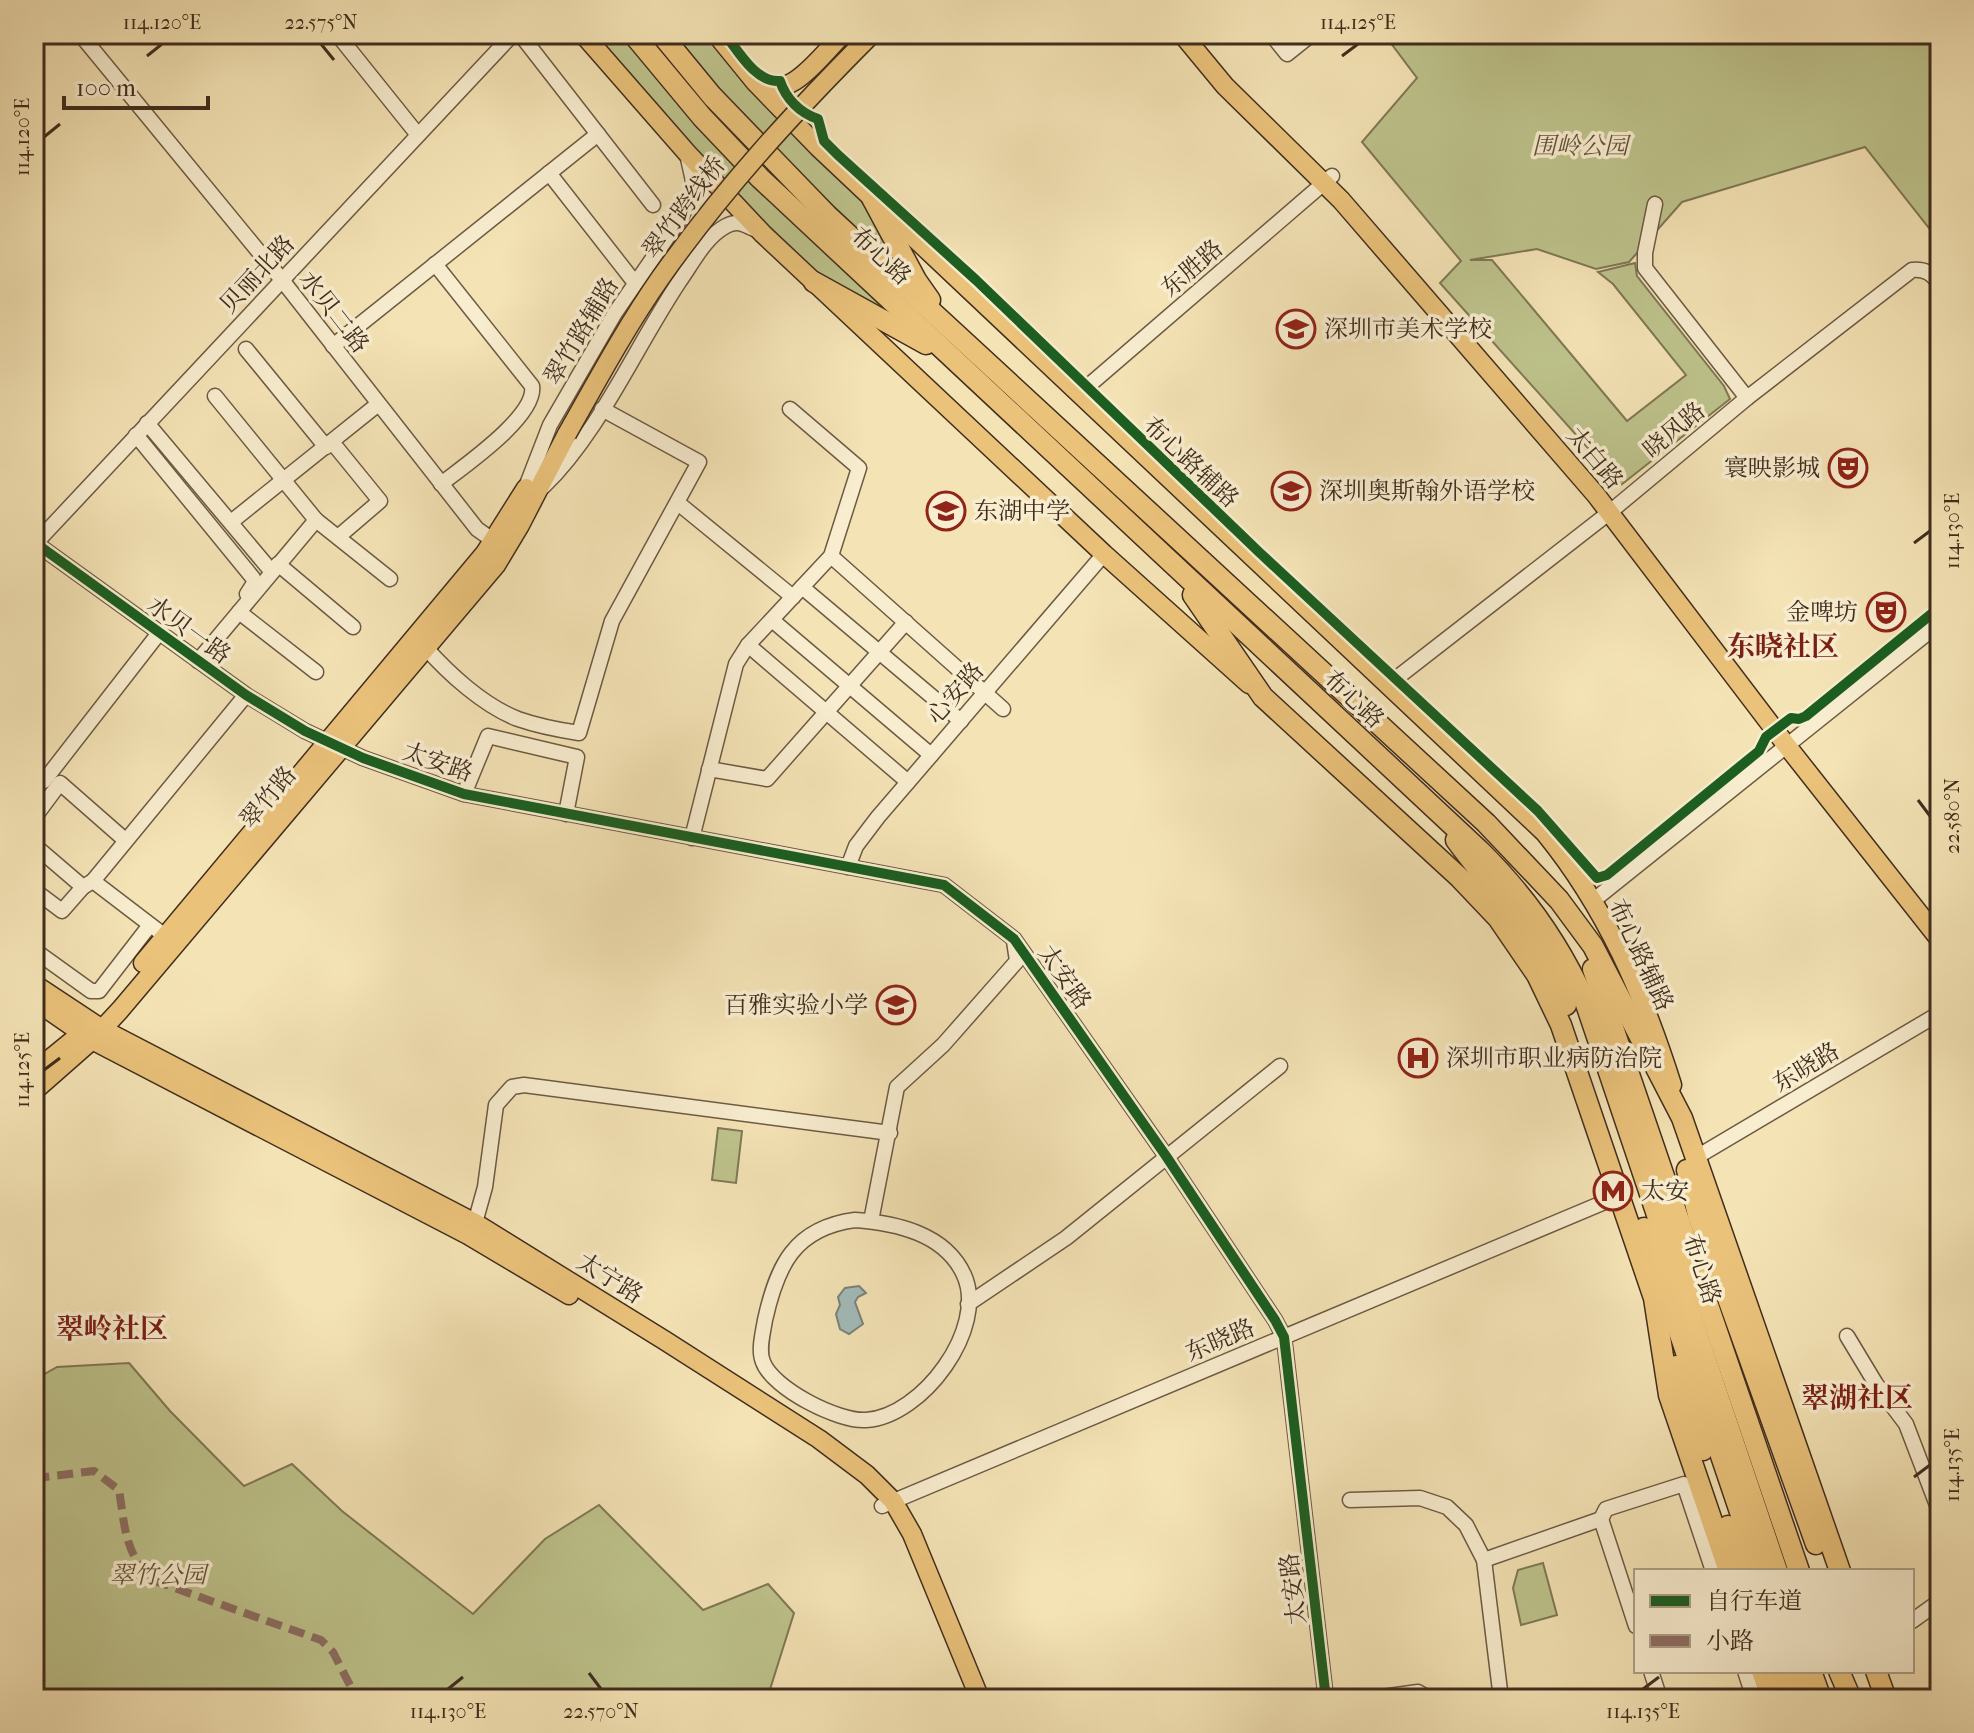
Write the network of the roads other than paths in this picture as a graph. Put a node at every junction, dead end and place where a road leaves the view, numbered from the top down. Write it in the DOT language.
graph roads {
  1 [pos="80,34"];
  2 [pos="337,34"];
  3 [pos="513,34"];
  4 [pos="520,34"];
  5 [pos="583,34"];
  6 [pos="633,34"];
  7 [pos="661,34"];
  8 [pos="716,34"];
  9 [pos="843,34"];
  10 [pos="861,34"];
  11 [pos="872,34"];
  12 [pos="882,34"];
  13 [pos="1182,34"];
  14 [pos="1193,34"];
  15 [pos="1271,34"];
  16 [pos="1312,34"];
  17 [pos="794,81"];
  18 [pos="755,82"];
  19 [pos="818,97"];
  20 [pos="598,134"];
  21 [pos="418,135"];
  22 [pos="818,147"];
  23 [pos="687,153"];
  24 [pos="549,173"];
  25 [pos="1328,179"];
  26 [pos="872,198"];
  27 [pos="1655,204"];
  28 [pos="653,205"];
  29 [pos="680,219"];
  30 [pos="763,234"];
  31 [pos="700,252"];
  32 [pos="435,264"];
  33 [pos="282,280"];
  34 [pos="814,282"];
  35 [pos="635,283"];
  36 [pos="1940,284"];
  37 [pos="956,335"];
  38 [pos="333,346"];
  39 [pos="246,349"];
  40 [pos="951,358"];
  41 [pos="1080,393"];
  42 [pos="215,396"];
  43 [pos="1747,398"];
  44 [pos="377,405"];
  45 [pos="602,409"];
  46 [pos="790,409"];
  47 [pos="147,423"];
  48 [pos="564,433"];
  49 [pos="136,435"];
  50 [pos="329,444"];
  51 [pos="284,481"];
  52 [pos="441,484"];
  53 [pos="529,494"];
  54 [pos="678,503"];
  55 [pos="1614,509"];
  56 [pos="316,520"];
  57 [pos="231,522"];
  58 [pos="338,537"];
  59 [pos="494,541"];
  60 [pos="34,544"];
  61 [pos="1104,554"];
  62 [pos="831,556"];
  63 [pos="1170,562"];
  64 [pos="275,568"];
  65 [pos="390,579"];
  66 [pos="798,592"];
  67 [pos="239,612"];
  68 [pos="772,620"];
  69 [pos="906,622"];
  70 [pos="1940,623"];
  71 [pos="353,627"];
  72 [pos="159,633"];
  73 [pos="748,645"];
  74 [pos="425,647"];
  75 [pos="879,652"];
  76 [pos="195,659"];
  77 [pos="316,672"];
  78 [pos="1389,684"];
  79 [pos="850,686"];
  80 [pos="985,692"];
  81 [pos="246,695"];
  82 [pos="1263,697"];
  83 [pos="1003,709"];
  84 [pos="826,712"];
  85 [pos="961,721"];
  86 [pos="1791,743"];
  87 [pos="334,745"];
  88 [pos="931,755"];
  89 [pos="709,769"];
  90 [pos="34,774"];
  91 [pos="908,782"];
  92 [pos="464,794"];
  93 [pos="1427,802"];
  94 [pos="566,814"];
  95 [pos="34,818"];
  96 [pos="692,838"];
  97 [pos="125,840"];
  98 [pos="34,845"];
  99 [pos="848,867"];
  100 [pos="1533,873"];
  101 [pos="88,884"];
  102 [pos="34,890"];
  103 [pos="1594,900"];
  104 [pos="1940,924"];
  105 [pos="158,931"];
  106 [pos="1014,939"];
  107 [pos="1940,940"];
  108 [pos="34,950"];
  109 [pos="34,984"];
  110 [pos="34,1000"];
  111 [pos="1940,1013"];
  112 [pos="92,1031"];
  113 [pos="1280,1066"];
  114 [pos="34,1072"];
  115 [pos="34,1091"];
  116 [pos="1682,1118"];
  117 [pos="890,1133"];
  118 [pos="1166,1156"];
  119 [pos="1695,1158"];
  120 [pos="1619,1196"];
  121 [pos="871,1221"];
  122 [pos="475,1223"];
  123 [pos="1664,1286"];
  124 [pos="968,1304"];
  125 [pos="1847,1336"];
  126 [pos="1284,1337"];
  127 [pos="771,1374"];
  128 [pos="756,1398"];
  129 [pos="1350,1500"];
  130 [pos="887,1503"];
  131 [pos="1940,1513"];
  132 [pos="1601,1519"];
  133 [pos="1484,1560"];
  134 [pos="1712,1569"];
  135 [pos="1728,1569"];
  136 [pos="1743,1569"];
  137 [pos="1759,1569"];
  138 [pos="1776,1569"];
  139 [pos="1798,1569"];
  140 [pos="1825,1569"];
  141 [pos="1839,1569"];
  142 [pos="1940,1601"];
  143 [pos="1634,1620"];
  144 [pos="1914,1620"];
  145 [pos="1652,1673"];
  146 [pos="1746,1673"];
  147 [pos="1763,1673"];
  148 [pos="1779,1673"];
  149 [pos="1800,1673"];
  150 [pos="1877,1673"];
  151 [pos="1833,1685"];
  152 [pos="1375,1698"];
  153 [pos="968,1699"];
  154 [pos="980,1699"];
  155 [pos="1326,1699"];
  156 [pos="1430,1699"];
  157 [pos="1501,1699"];
  158 [pos="1660,1699"];
  159 [pos="1754,1699"];
  160 [pos="1772,1699"];
  161 [pos="1787,1699"];
  162 [pos="1871,1699"];
  163 [pos="1886,1699"];
  1 -- 33 [label="street, 水贝二路"];
  2 -- 21 [label="street"];
  3 -- 21 [label="street, 贝丽北路"];
  4 -- 20 [label="street"];
  5 -- 23 [label="main road"];
  6 -- 40 [label="highway, 布心路"];
  7 -- 37 [label="highway, 布心路"];
  8 -- 18 [label="main road, 布心路辅路"];
  9 -- 17 [label="main road"];
  10 -- 48 [label="main road, 翠竹跨线桥, bridge"];
  11 -- 48 [label="main road, 翠竹跨线桥, bridge"];
  12 -- 19 [label="main road"];
  13 -- 25 [label="main road, 太白路"];
  14 -- 25 [label="main road, 太白路"];
  15 -- 16 [label="street"];
  17 -- 18 [label="main road"];
  17 -- 19 [label="main road"];
  18 -- 22 [label="main road, 布心路辅路"];
  19 -- 22 [label="main road"];
  20 -- 24 [label="street"];
  20 -- 28 [label="street"];
  21 -- 33 [label="street, 贝丽北路"];
  22 -- 26 [label="main road, 布心路辅路"];
  23 -- 29 [label="street, 翠竹路辅路"];
  23 -- 30 [label="main road"];
  24 -- 32 [label="street"];
  24 -- 35 [label="street"];
  25 -- 41 [label="street, 东胜路"];
  25 -- 55 [label="main road, 太白路"];
  26 -- 37 [label="highway"];
  26 -- 41 [label="main road, 布心路辅路"];
  27 -- 43 [label="street"];
  29 -- 31 [label="street"];
  29 -- 35 [label="street, 翠竹路辅路"];
  30 -- 31 [label="street"];
  30 -- 34 [label="main road"];
  31 -- 45 [label="street"];
  32 -- 38 [label="street"];
  32 -- 52 [label="street"];
  33 -- 38 [label="street, 水贝二路"];
  33 -- 47 [label="street, 贝丽北路"];
  34 -- 40 [label="highway"];
  34 -- 61 [label="main road"];
  35 -- 53 [label="street, 翠竹路辅路"];
  36 -- 43 [label="street, 晓风路"];
  37 -- 100 [label="highway, 布心路"];
  38 -- 44 [label="street, 水贝二路"];
  39 -- 50 [label="street"];
  40 -- 63 [label="highway, 布心路"];
  41 -- 78 [label="main road, 布心路辅路"];
  42 -- 51 [label="street"];
  43 -- 55 [label="street, 晓风路"];
  44 -- 50 [label="street"];
  44 -- 52 [label="street, 水贝二路"];
  45 -- 53 [label="street"];
  45 -- 54 [label="street"];
  46 -- 62 [label="street"];
  47 -- 49 [label="street, 贝丽北路"];
  47 -- 57 [label="street"];
  48 -- 53 [label="main road, 翠竹路"];
  49 -- 60 [label="street, 贝丽北路"];
  49 -- 76 [label="street"];
  50 -- 51 [label="street"];
  50 -- 58 [label="street"];
  51 -- 56 [label="street"];
  51 -- 57 [label="street"];
  52 -- 59 [label="street, 水贝二路"];
  53 -- 59 [label="main road, 翠竹路"];
  53 -- 74 [label="main road, 翠竹路"];
  54 -- 66 [label="street"];
  54 -- 74 [label="street"];
  55 -- 78 [label="street, 晓风路"];
  55 -- 86 [label="main road, 太白路"];
  56 -- 58 [label="street"];
  56 -- 64 [label="street"];
  57 -- 64 [label="street"];
  58 -- 65 [label="street"];
  59 -- 87 [label="main road, 翠竹路"];
  60 -- 72 [label="street, 水贝一路"];
  61 -- 80 [label="street, 心安路"];
  61 -- 82 [label="main road"];
  62 -- 66 [label="street"];
  62 -- 69 [label="street"];
  63 -- 82 [label="highway"];
  63 -- 93 [label="highway, 布心路"];
  64 -- 67 [label="street"];
  64 -- 71 [label="street"];
  66 -- 68 [label="street"];
  66 -- 75 [label="street"];
  67 -- 76 [label="street"];
  67 -- 77 [label="street"];
  68 -- 73 [label="street"];
  68 -- 79 [label="street"];
  69 -- 75 [label="street"];
  69 -- 80 [label="street"];
  70 -- 86 [label="street"];
  72 -- 76 [label="street, 水贝一路"];
  72 -- 90 [label="street"];
  73 -- 84 [label="street"];
  73 -- 89 [label="street"];
  74 -- 87 [label="main road, 翠竹路"];
  75 -- 79 [label="street"];
  75 -- 85 [label="street"];
  76 -- 81 [label="street, 水贝一路"];
  78 -- 103 [label="main road, 布心路辅路"];
  79 -- 84 [label="street"];
  79 -- 88 [label="street"];
  80 -- 83 [label="street"];
  80 -- 85 [label="street, 心安路"];
  81 -- 87 [label="street, 水贝一路"];
  81 -- 97 [label="street"];
  82 -- 120 [label="highway"];
  84 -- 89 [label="street"];
  84 -- 91 [label="street"];
  85 -- 88 [label="street, 心安路"];
  86 -- 103 [label="street"];
  86 -- 104 [label="main road, 太白路"];
  86 -- 107 [label="main road, 太白路"];
  87 -- 92 [label="street, 太安路"];
  87 -- 105 [label="main road, 翠竹路"];
  87 -- 112 [label="main road, 翠竹路"];
  88 -- 91 [label="street, 心安路"];
  89 -- 96 [label="street"];
  91 -- 99 [label="street, 心安路"];
  92 -- 94 [label="street, 太安路"];
  92 -- 94 [label="street"];
  93 -- 123 [label="highway"];
  93 -- 138 [label="highway, 布心路"];
  94 -- 96 [label="street, 太安路"];
  95 -- 97 [label="street"];
  96 -- 99 [label="street, 太安路"];
  97 -- 101 [label="street"];
  98 -- 101 [label="street"];
  99 -- 106 [label="street, 太安路"];
  100 -- 116 [label="highway, 布心路"];
  100 -- 139 [label="highway, 布心路"];
  101 -- 102 [label="street"];
  101 -- 105 [label="street"];
  103 -- 116 [label="main road, 布心路辅路"];
  105 -- 108 [label="street"];
  105 -- 112 [label="main road, 翠竹路"];
  106 -- 117 [label="street"];
  106 -- 118 [label="street, 太安路"];
  109 -- 112 [label="main road"];
  110 -- 112 [label="main road"];
  111 -- 119 [label="street, 东晓路"];
  112 -- 114 [label="main road, 翠竹路"];
  112 -- 115 [label="main road, 翠竹路"];
  112 -- 122 [label="main road, 太宁路"];
  112 -- 130 [label="main road, 太宁路"];
  113 -- 118 [label="street"];
  116 -- 119 [label="highway, 布心路辅路"];
  116 -- 140 [label="highway"];
  117 -- 121 [label="street"];
  117 -- 122 [label="street"];
  118 -- 124 [label="street"];
  118 -- 126 [label="street, 太安路"];
  119 -- 141 [label="highway, 布心路辅路"];
  120 -- 126 [label="street, 东晓路"];
  120 -- 135 [label="highway"];
  121 -- 124 [label="street"];
  121 -- 127 [label="street"];
  122 -- 128 [label="main road, 太宁路"];
  123 -- 136 [label="highway"];
  123 -- 137 [label="highway"];
  124 -- 127 [label="street"];
  125 -- 131 [label="street"];
  126 -- 130 [label="street, 东晓路"];
  126 -- 155 [label="street, 太安路"];
  127 -- 128 [label="street"];
  128 -- 130 [label="main road, 太宁路"];
  129 -- 133 [label="street"];
  130 -- 153 [label="main road, 太宁路"];
  130 -- 154 [label="main road, 太宁路"];
  132 -- 133 [label="street"];
  132 -- 134 [label="street"];
  132 -- 143 [label="street"];
  133 -- 157 [label="street"];
  142 -- 144 [label="street"];
  145 -- 158 [label="street"];
  146 -- 159 [label="street"];
  147 -- 160 [label="highway"];
  148 -- 161 [label="highway"];
  149 -- 151 [label="highway"];
  150 -- 163 [label="highway"];
  151 -- 162 [label="highway"];
  152 -- 156 [label="street"];
}
